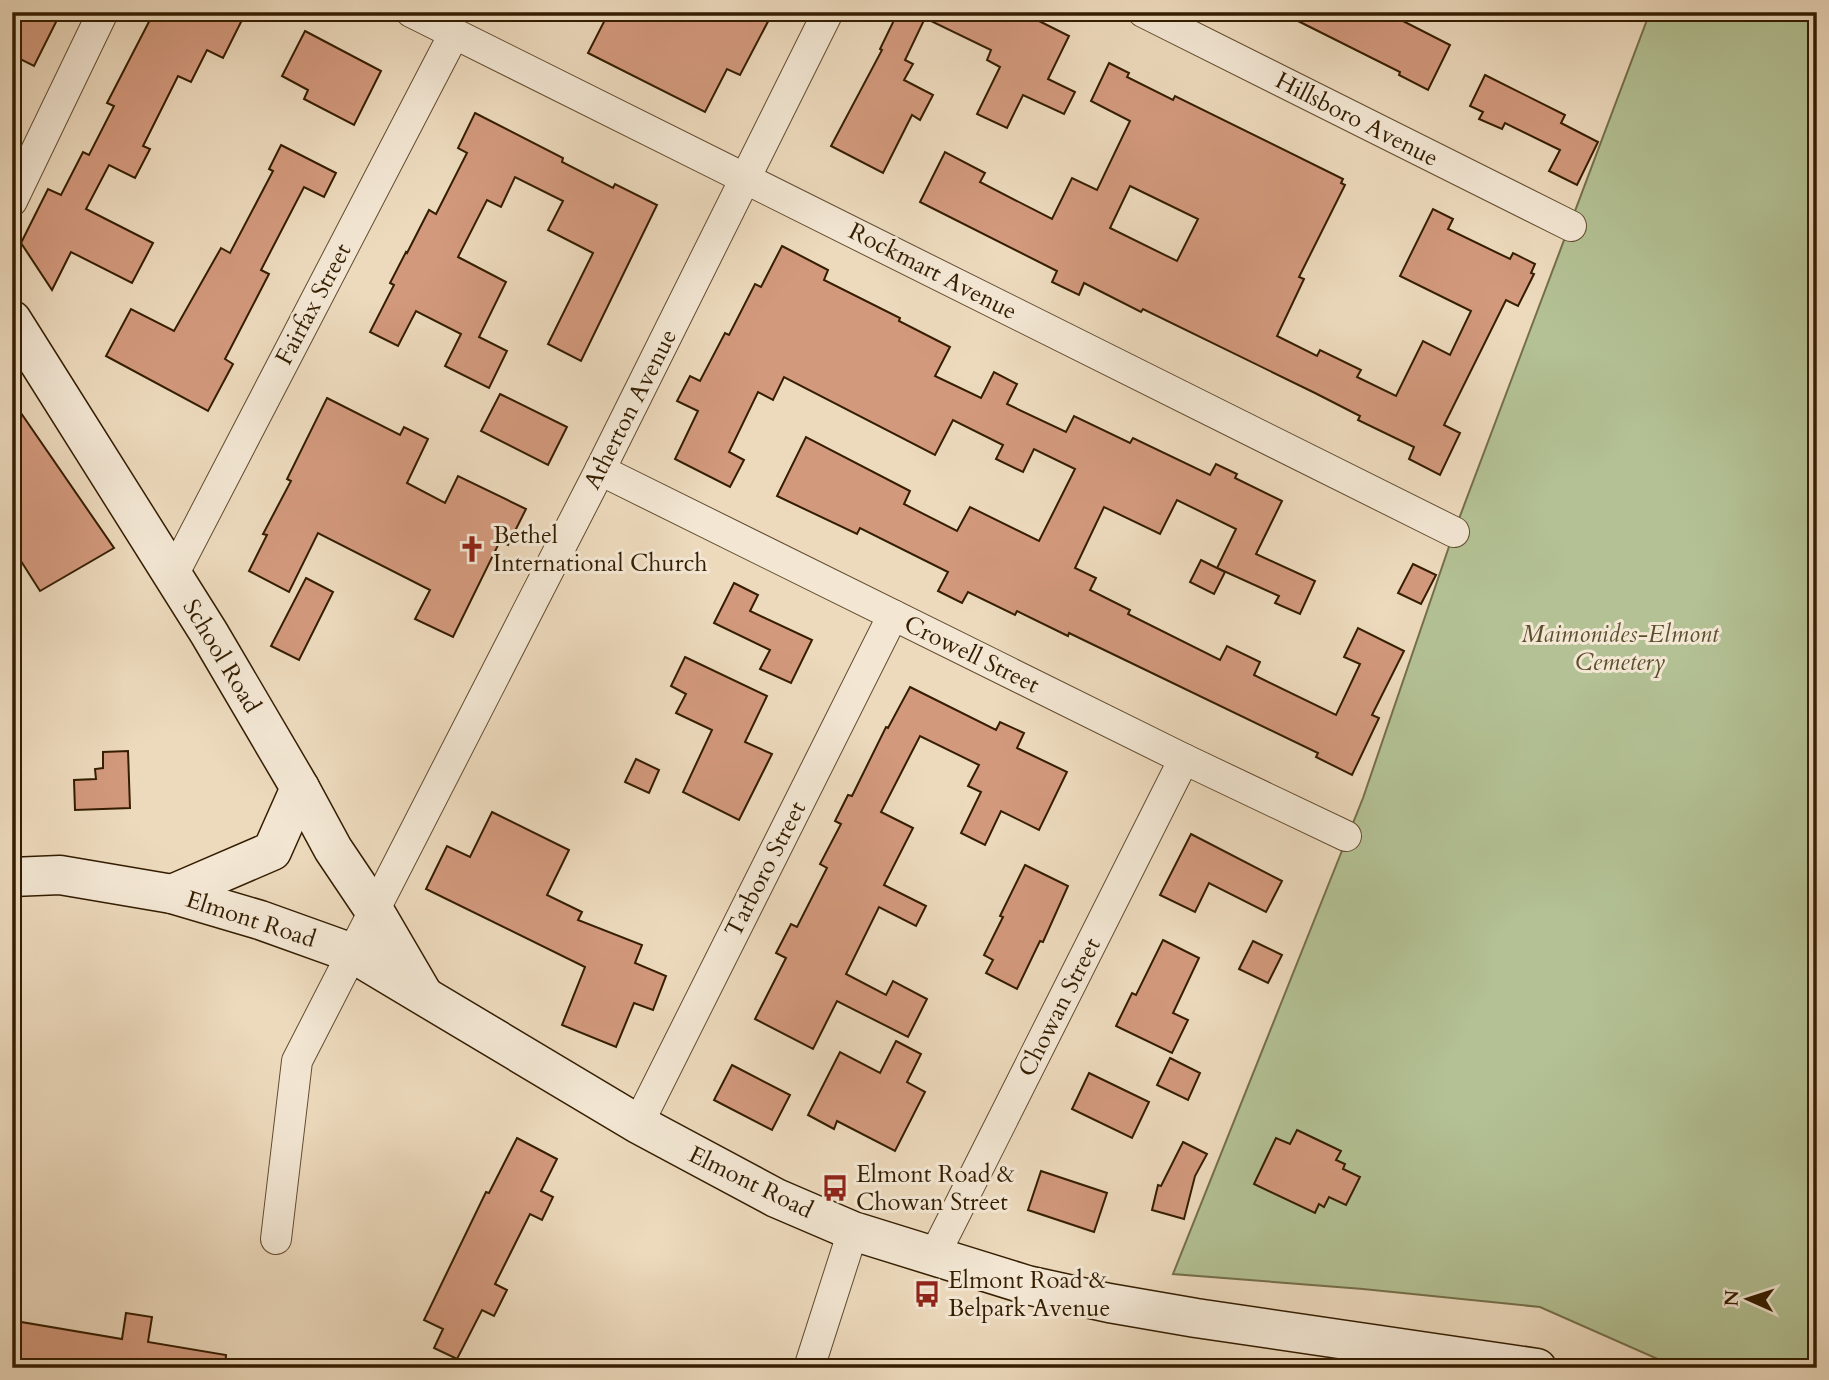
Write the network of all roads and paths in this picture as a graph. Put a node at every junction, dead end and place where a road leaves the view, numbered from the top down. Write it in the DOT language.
graph roads {
  1 [pos="103,12"];
  2 [pos="411,12"];
  3 [pos="828,12"];
  4 [pos="1143,12"];
  5 [pos="454,34"];
  6 [pos="746,178"];
  7 [pos="12,201"];
  8 [pos="1571,226"];
  9 [pos="12,320"];
  10 [pos="600,470"];
  11 [pos="1454,532"];
  12 [pos="173,575"];
  13 [pos="893,615"];
  14 [pos="1184,759"];
  15 [pos="300,788"];
  16 [pos="1346,836"];
  17 [pos="12,877"];
  18 [pos="172,894"];
  19 [pos="374,910"];
  20 [pos="352,953"];
  21 [pos="425,995"];
  22 [pos="638,1124"];
  23 [pos="853,1231"];
  24 [pos="276,1239"];
  25 [pos="934,1256"];
  26 [pos="1475,1363"];
  27 [pos="808,1368"];
  28 [pos="1537,1368"];
  1 -- 7 [label="street"];
  2 -- 5 [label="street, Rockmart Avenue"];
  3 -- 6 [label="street, Atherton Avenue"];
  4 -- 8 [label="street, Hillsboro Avenue"];
  5 -- 6 [label="street, Rockmart Avenue"];
  5 -- 12 [label="street, Fairfax Street"];
  6 -- 10 [label="street, Atherton Avenue"];
  6 -- 11 [label="street, Rockmart Avenue"];
  9 -- 12 [label="main road, School Road"];
  10 -- 13 [label="street, Crowell Street"];
  10 -- 19 [label="street, Atherton Avenue"];
  12 -- 15 [label="main road, School Road"];
  13 -- 14 [label="street, Crowell Street"];
  13 -- 22 [label="street, Tarboro Street"];
  14 -- 16 [label="street, Crowell Street"];
  14 -- 25 [label="street, Chowan Street"];
  15 -- 18 [label="main road"];
  15 -- 19 [label="main road, School Road"];
  17 -- 18 [label="main road, Elmont Road"];
  18 -- 20 [label="main road, Elmont Road"];
  19 -- 20 [label="street, Atherton Avenue"];
  19 -- 21 [label="main road, School Road"];
  20 -- 21 [label="main road, Elmont Road"];
  20 -- 24 [label="street, Atherton Avenue"];
  21 -- 22 [label="main road, Elmont Road"];
  22 -- 23 [label="main road, Elmont Road"];
  23 -- 25 [label="main road, Elmont Road"];
  23 -- 27 [label="street"];
  25 -- 26 [label="main road, Elmont Road"];
  26 -- 28 [label="main road, Elmont Road"];
}
